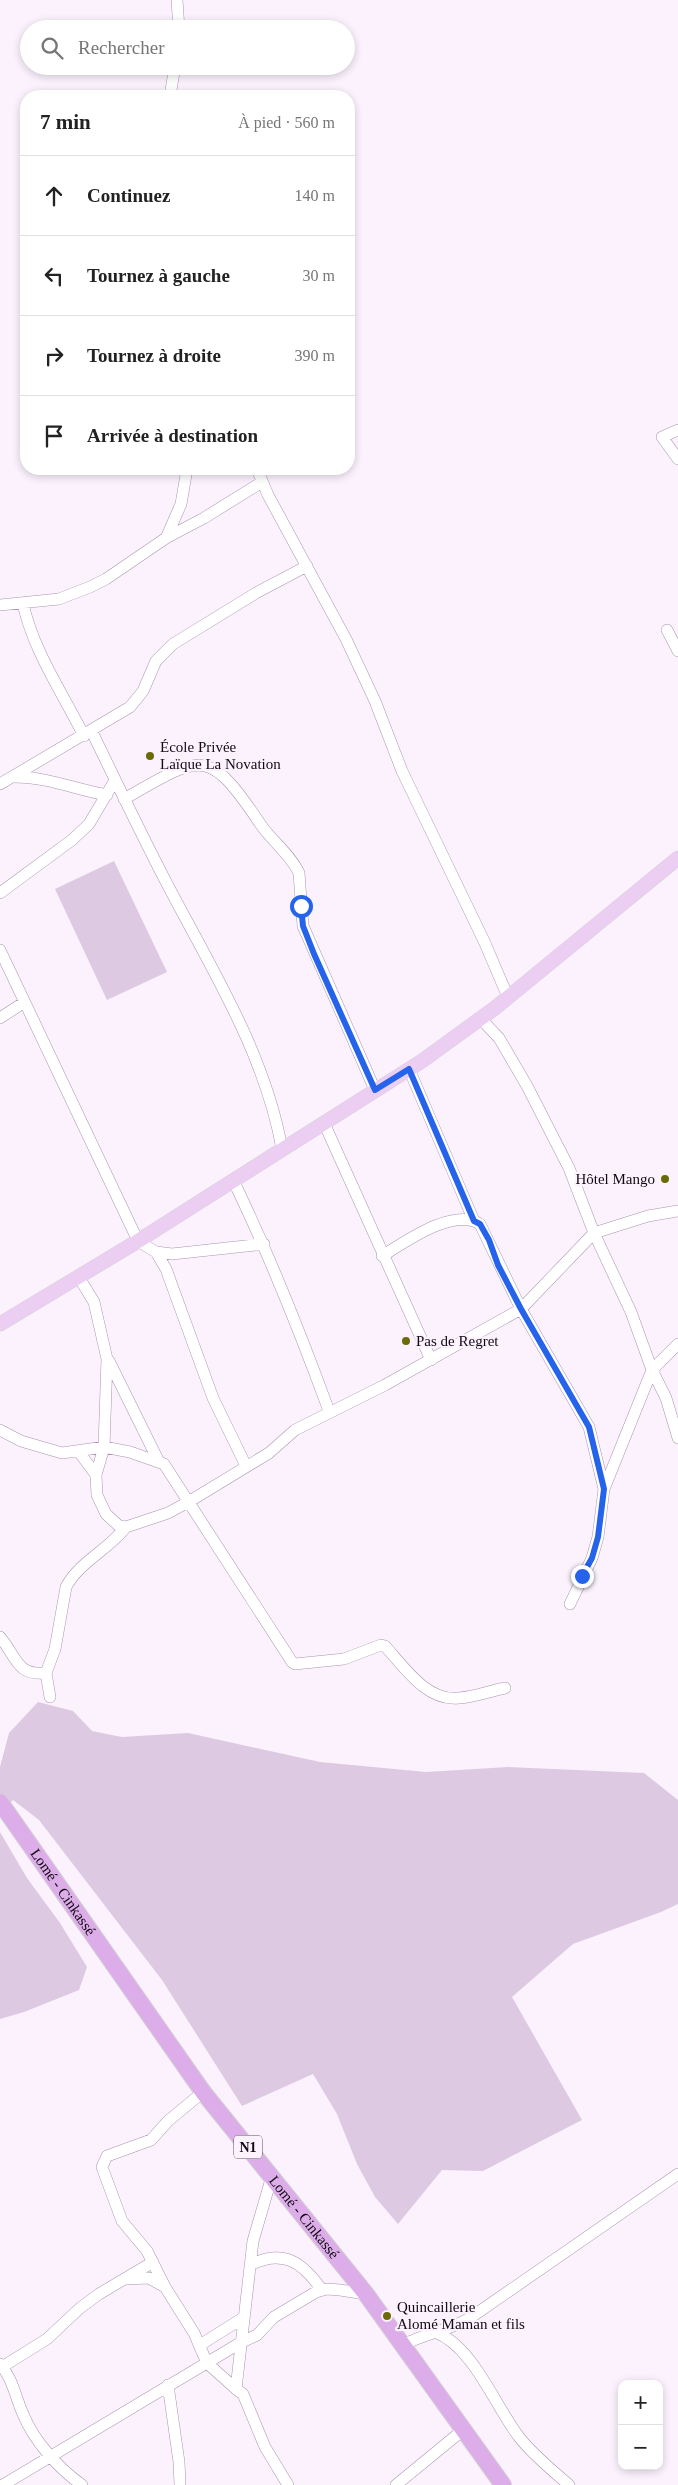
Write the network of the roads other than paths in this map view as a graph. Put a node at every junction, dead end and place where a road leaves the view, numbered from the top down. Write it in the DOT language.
graph roads {
  1 [pos="177,0"];
  2 [pos="178,20"];
  3 [pos="174,75"];
  4 [pos="171,90"];
  5 [pos="678,430"];
  6 [pos="678,459"];
  7 [pos="186,475"];
  8 [pos="259,475"];
  9 [pos="262,482"];
  10 [pos="166,538"];
  11 [pos="307,566"];
  12 [pos="23,604"];
  13 [pos="0,605"];
  14 [pos="667,630"];
  15 [pos="678,651"];
  16 [pos="88,734"];
  17 [pos="6,778"];
  18 [pos="115,780"];
  19 [pos="0,784"];
  20 [pos="107,794"];
  21 [pos="124,798"];
  22 [pos="678,858"];
  23 [pos="0,893"];
  24 [pos="0,950"];
  25 [pos="508,997"];
  26 [pos="23,1003"];
  27 [pos="0,1018"];
  28 [pos="480,1018"];
  29 [pos="409,1069"];
  30 [pos="375,1090"];
  31 [pos="324,1124"];
  32 [pos="282,1149"];
  33 [pos="233,1180"];
  34 [pos="678,1211"];
  35 [pos="474,1221"];
  36 [pos="594,1233"];
  37 [pos="138,1241"];
  38 [pos="264,1244"];
  39 [pos="156,1252"];
  40 [pos="382,1256"];
  41 [pos="78,1276"];
  42 [pos="521,1309"];
  43 [pos="0,1324"];
  44 [pos="678,1344"];
  45 [pos="107,1359"];
  46 [pos="431,1360"];
  47 [pos="652,1370"];
  48 [pos="329,1411"];
  49 [pos="0,1430"];
  50 [pos="678,1438"];
  51 [pos="104,1447"];
  52 [pos="79,1452"];
  53 [pos="158,1460"];
  54 [pos="246,1466"];
  55 [pos="96,1475"];
  56 [pos="604,1489"];
  57 [pos="190,1501"];
  58 [pos="126,1527"];
  59 [pos="570,1604"];
  60 [pos="0,1637"];
  61 [pos="46,1672"];
  62 [pos="505,1688"];
  63 [pos="50,1697"];
  64 [pos="0,1803"];
  65 [pos="203,2092"];
  66 [pos="678,2174"];
  67 [pos="272,2176"];
  68 [pos="153,2262"];
  69 [pos="250,2265"];
  70 [pos="122,2280"];
  71 [pos="165,2287"];
  72 [pos="322,2290"];
  73 [pos="366,2294"];
  74 [pos="243,2318"];
  75 [pos="435,2332"];
  76 [pos="240,2343"];
  77 [pos="200,2345"];
  78 [pos="403,2345"];
  79 [pos="207,2363"];
  80 [pos="1,2366"];
  81 [pos="168,2385"];
  82 [pos="236,2389"];
  83 [pos="464,2430"];
  84 [pos="50,2456"];
  85 [pos="4,2485"];
  86 [pos="82,2485"];
  87 [pos="180,2485"];
  88 [pos="288,2485"];
  89 [pos="396,2485"];
  90 [pos="504,2485"];
  91 [pos="570,2485"];
  1 -- 2 [label="street"];
  3 -- 4 [label="street"];
  5 -- 6 [label="street"];
  7 -- 10 [label="street"];
  8 -- 9 [label="street"];
  9 -- 10 [label="street"];
  9 -- 11 [label="street"];
  10 -- 12 [label="street"];
  11 -- 16 [label="street"];
  11 -- 25 [label="street"];
  12 -- 13 [label="street"];
  12 -- 16 [label="street"];
  14 -- 15 [label="street"];
  16 -- 17 [label="street"];
  16 -- 18 [label="street"];
  17 -- 19 [label="street"];
  17 -- 20 [label="street"];
  18 -- 20 [label="street"];
  18 -- 21 [label="street"];
  20 -- 23 [label="street"];
  21 -- 30 [label="street"];
  21 -- 32 [label="street"];
  22 -- 25 [label="main road"];
  24 -- 26 [label="street"];
  25 -- 28 [label="main road"];
  26 -- 27 [label="street"];
  26 -- 37 [label="street"];
  28 -- 29 [label="main road"];
  28 -- 36 [label="street"];
  29 -- 30 [label="main road"];
  29 -- 35 [label="street"];
  30 -- 31 [label="main road"];
  31 -- 32 [label="main road"];
  31 -- 40 [label="street"];
  32 -- 33 [label="main road"];
  33 -- 37 [label="main road"];
  33 -- 38 [label="street"];
  34 -- 36 [label="street"];
  35 -- 40 [label="street"];
  35 -- 42 [label="street"];
  36 -- 42 [label="street"];
  36 -- 47 [label="street"];
  37 -- 39 [label="street"];
  37 -- 41 [label="main road"];
  38 -- 39 [label="street"];
  38 -- 48 [label="street"];
  39 -- 54 [label="street"];
  40 -- 46 [label="street"];
  41 -- 43 [label="main road"];
  41 -- 45 [label="street"];
  42 -- 46 [label="street"];
  42 -- 56 [label="street"];
  44 -- 47 [label="street"];
  45 -- 51 [label="street"];
  45 -- 53 [label="street"];
  46 -- 48 [label="street"];
  47 -- 50 [label="street"];
  47 -- 56 [label="street"];
  48 -- 54 [label="street"];
  49 -- 52 [label="street"];
  51 -- 52 [label="street"];
  51 -- 53 [label="street"];
  51 -- 55 [label="street"];
  52 -- 55 [label="street"];
  53 -- 57 [label="street"];
  54 -- 57 [label="street"];
  55 -- 58 [label="street"];
  56 -- 59 [label="street"];
  57 -- 58 [label="street"];
  57 -- 62 [label="street"];
  58 -- 61 [label="street"];
  60 -- 61 [label="street"];
  61 -- 63 [label="street"];
  64 -- 65 [label="highway, Lomé - Cinkassé / N1"];
  65 -- 67 [label="highway, Lomé - Cinkassé / N1"];
  65 -- 68 [label="street"];
  66 -- 75 [label="street"];
  67 -- 69 [label="street"];
  67 -- 73 [label="highway, Lomé - Cinkassé / N1"];
  68 -- 70 [label="street"];
  68 -- 71 [label="street"];
  69 -- 72 [label="street"];
  69 -- 74 [label="street"];
  70 -- 71 [label="street"];
  70 -- 80 [label="street"];
  71 -- 77 [label="street"];
  72 -- 73 [label="street"];
  72 -- 76 [label="street"];
  73 -- 78 [label="highway, Lomé - Cinkassé / N1"];
  74 -- 76 [label="street"];
  74 -- 77 [label="street"];
  75 -- 78 [label="street"];
  75 -- 91 [label="street"];
  76 -- 79 [label="street"];
  76 -- 82 [label="street"];
  77 -- 79 [label="street"];
  78 -- 83 [label="highway, Lomé - Cinkassé / N1"];
  79 -- 81 [label="street"];
  79 -- 82 [label="street"];
  80 -- 84 [label="street"];
  81 -- 84 [label="street"];
  81 -- 87 [label="street"];
  82 -- 88 [label="street"];
  83 -- 89 [label="street"];
  83 -- 90 [label="highway, Lomé - Cinkassé / N1"];
  84 -- 85 [label="street"];
  84 -- 86 [label="street"];
}
